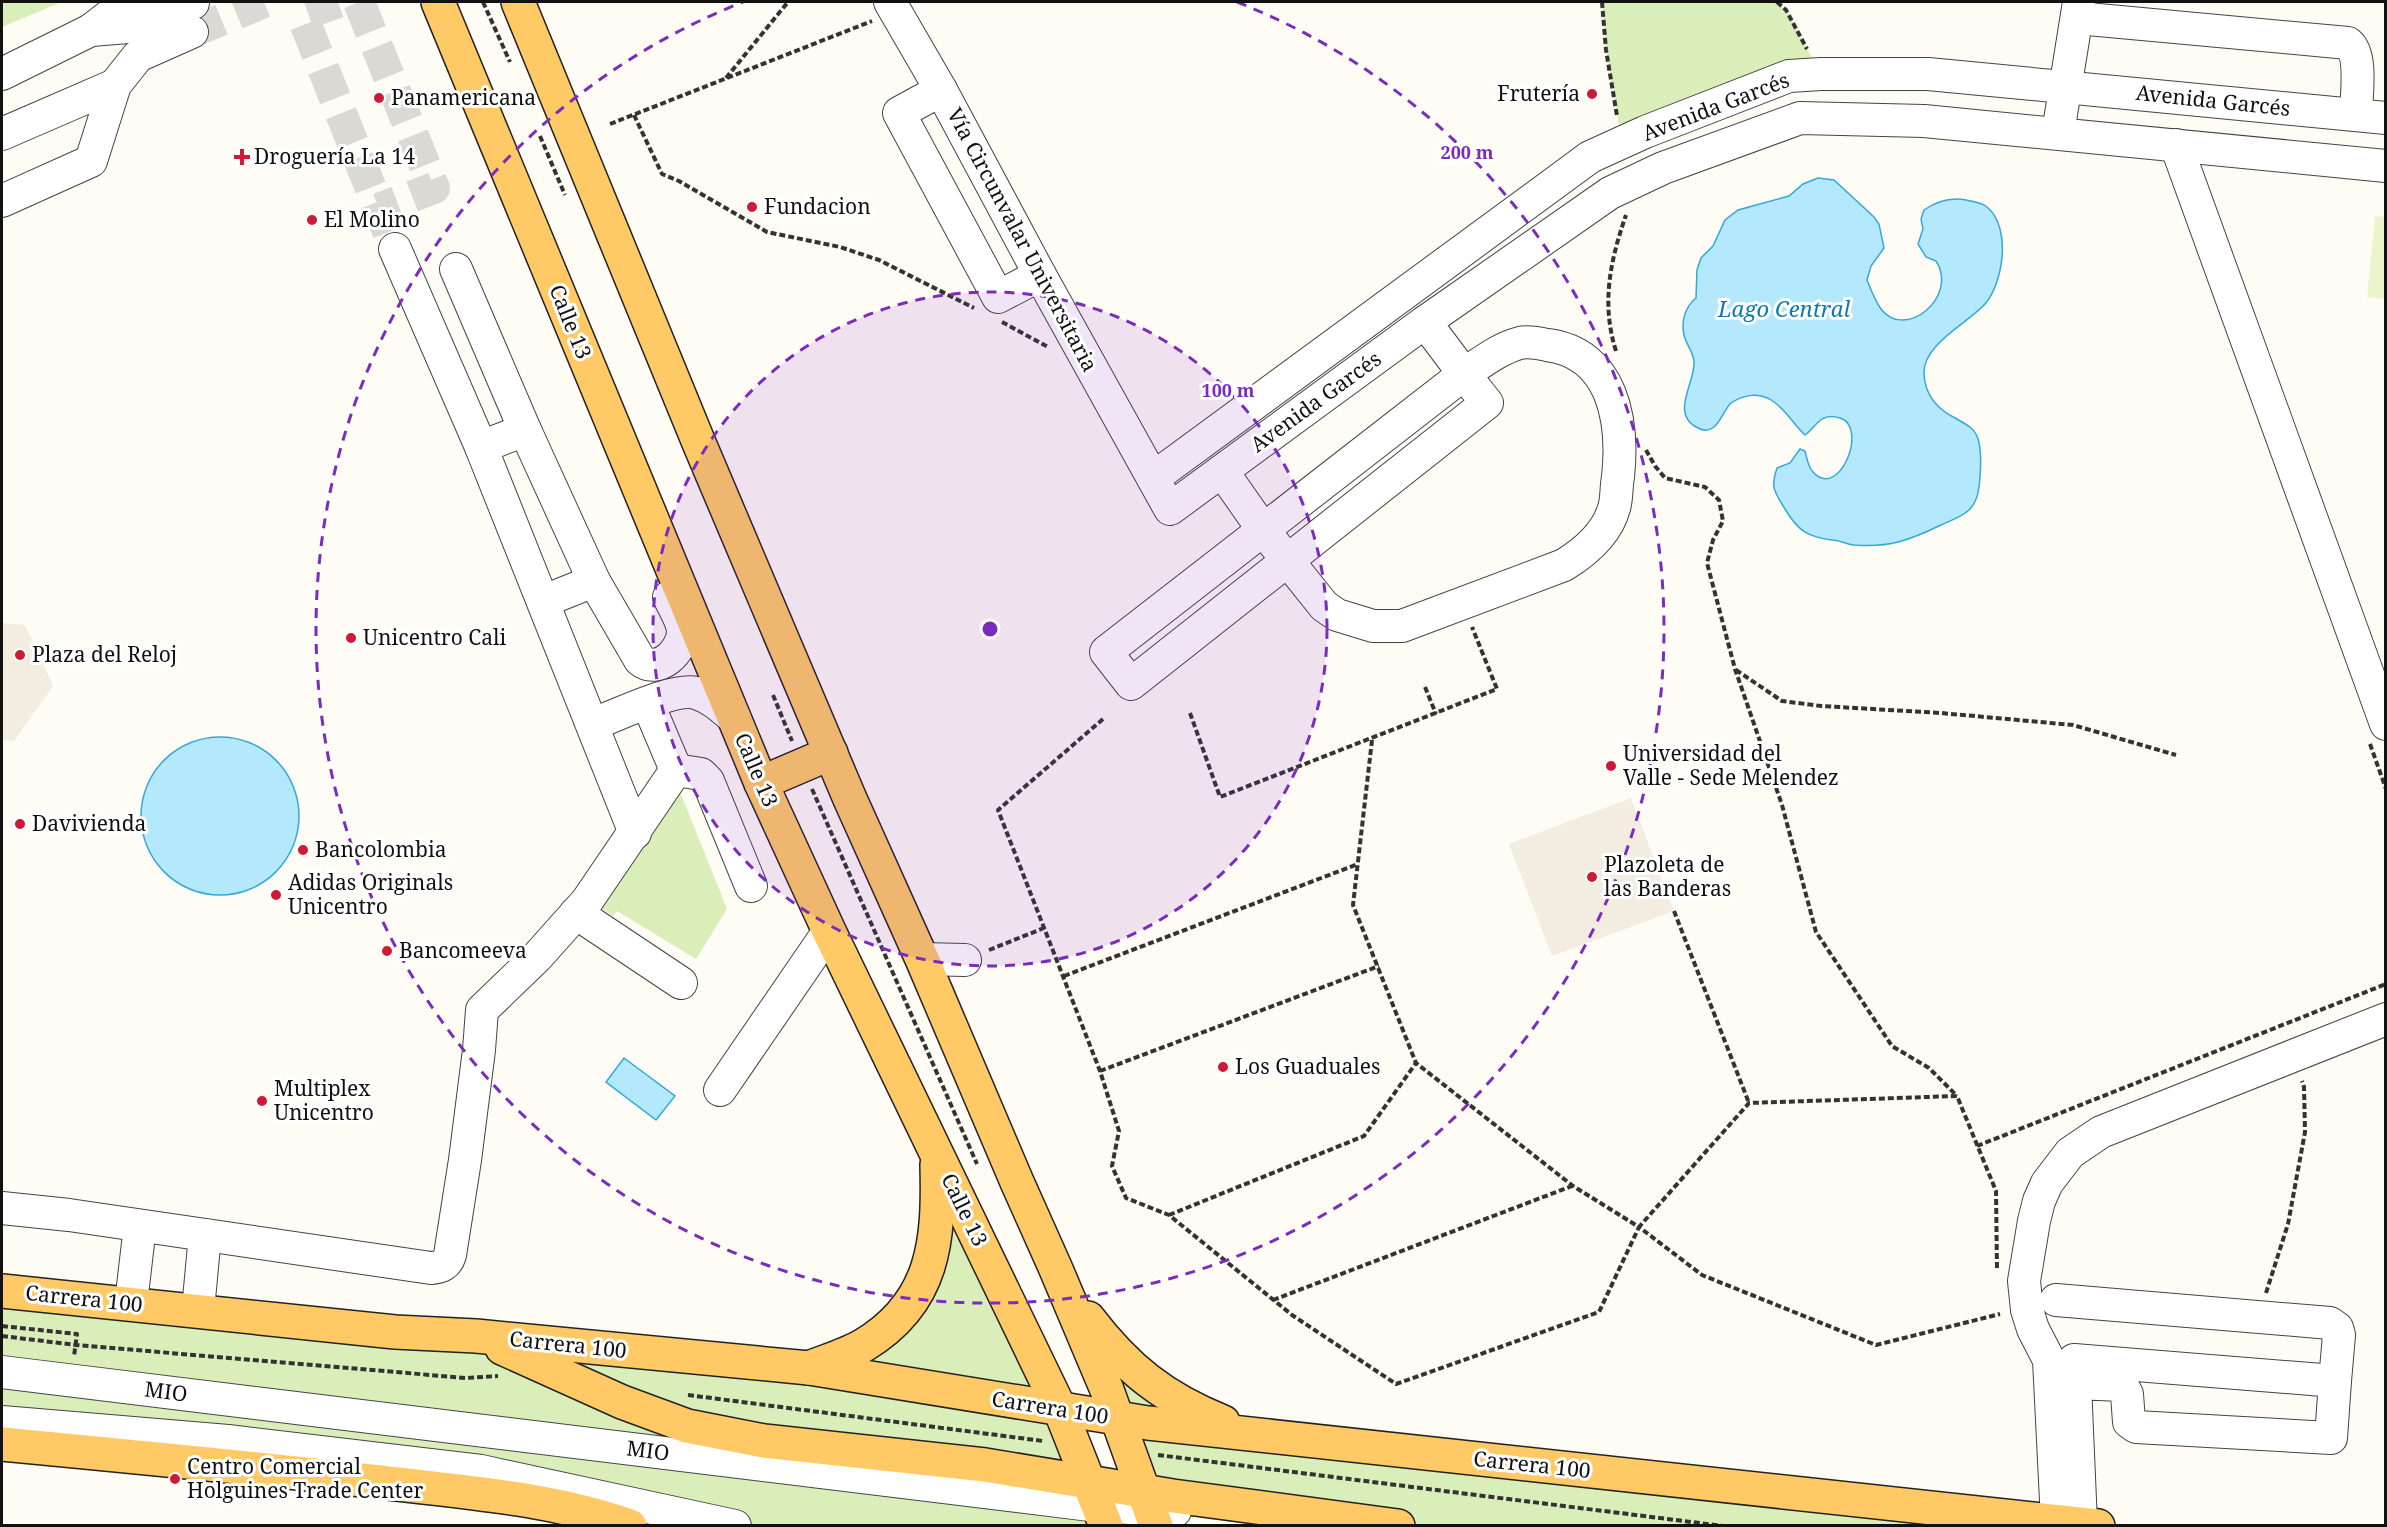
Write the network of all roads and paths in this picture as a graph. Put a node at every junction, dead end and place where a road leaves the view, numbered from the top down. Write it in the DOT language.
graph roads {
  1 [pos="133,2"];
  2 [pos="438,2"];
  3 [pos="518,2"];
  4 [pos="788,2"];
  5 [pos="1602,2"];
  6 [pos="1777,2"];
  7 [pos="893,7"];
  8 [pos="2078,10"];
  9 [pos="193,17"];
  10 [pos="91,30"];
  11 [pos="12,69"];
  12 [pos="1821,74"];
  13 [pos="1928,74"];
  14 [pos="726,78"];
  15 [pos="116,85"];
  16 [pos="2064,86"];
  17 [pos="941,90"];
  18 [pos="634,115"];
  19 [pos="2371,117"];
  20 [pos="1924,121"];
  21 [pos="610,124"];
  22 [pos="2058,133"];
  23 [pos="2,134"];
  24 [pos="1633,138"];
  25 [pos="2176,146"];
  26 [pos="2385,166"];
  27 [pos="1651,173"];
  28 [pos="2,201"];
  29 [pos="395,249"];
  30 [pos="456,269"];
  31 [pos="1040,275"];
  32 [pos="978,310"];
  33 [pos="997,320"];
  34 [pos="1425,322"];
  35 [pos="1050,347"];
  36 [pos="1617,352"];
  37 [pos="1464,374"];
  38 [pos="525,430"];
  39 [pos="1644,446"];
  40 [pos="481,447"];
  41 [pos="1222,471"];
  42 [pos="1154,478"];
  43 [pos="1170,508"];
  44 [pos="1264,531"];
  45 [pos="666,557"];
  46 [pos="1288,561"];
  47 [pos="594,581"];
  48 [pos="544,601"];
  49 [pos="1463,604"];
  50 [pos="1735,669"];
  51 [pos="1425,687"];
  52 [pos="648,704"];
  53 [pos="1190,713"];
  54 [pos="1436,714"];
  55 [pos="735,719"];
  56 [pos="1103,719"];
  57 [pos="592,724"];
  58 [pos="2385,724"];
  59 [pos="1372,740"];
  60 [pos="831,753"];
  61 [pos="2176,755"];
  62 [pos="676,770"];
  63 [pos="761,783"];
  64 [pos="635,833"];
  65 [pos="1358,864"];
  66 [pos="751,886"];
  67 [pos="1674,911"];
  68 [pos="576,913"];
  69 [pos="1044,927"];
  70 [pos="829,931"];
  71 [pos="922,959"];
  72 [pos="965,960"];
  73 [pos="1379,966"];
  74 [pos="1064,976"];
  75 [pos="681,982"];
  76 [pos="2385,984"];
  77 [pos="2385,1019"];
  78 [pos="2292,1056"];
  79 [pos="1416,1063"];
  80 [pos="1100,1071"];
  81 [pos="720,1090"];
  82 [pos="1957,1096"];
  83 [pos="1749,1103"];
  84 [pos="1977,1146"];
  85 [pos="937,1154"];
  86 [pos="1573,1186"];
  87 [pos="2,1208"];
  88 [pos="1169,1215"];
  89 [pos="140,1226"];
  90 [pos="1639,1227"];
  91 [pos="206,1235"];
  92 [pos="1055,1267"];
  93 [pos="1997,1274"];
  94 [pos="2,1291"];
  95 [pos="1273,1300"];
  96 [pos="2056,1300"];
  97 [pos="131,1303"];
  98 [pos="1998,1309"];
  99 [pos="198,1310"];
  100 [pos="2000,1314"];
  101 [pos="2263,1317"];
  102 [pos="2003,1324"];
  103 [pos="2,1326"];
  104 [pos="2,1336"];
  105 [pos="476,1336"];
  106 [pos="76,1345"];
  107 [pos="808,1368"];
  108 [pos="2,1372"];
  109 [pos="500,1376"];
  110 [pos="69,1380"];
  111 [pos="2336,1381"];
  112 [pos="2075,1383"];
  113 [pos="678,1394"];
  114 [pos="1059,1407"];
  115 [pos="1117,1418"];
  116 [pos="2,1422"];
  117 [pos="1294,1439"];
  118 [pos="2,1444"];
  119 [pos="1074,1446"];
  120 [pos="1130,1453"];
  121 [pos="1098,1504"];
  122 [pos="1150,1508"];
  123 [pos="2079,1523"];
  124 [pos="624,1524"];
  125 [pos="735,1526"];
  126 [pos="1295,1526"];
  127 [pos="1398,1526"];
  128 [pos="1723,1526"];
  1 -- 10 [label="street"];
  2 -- 45 [label="main road, Calle 13"];
  3 -- 60 [label="main road"];
  4 -- 14 [label="path"];
  5 -- 24 [label="path"];
  6 -- 12 [label="path"];
  7 -- 14 [label="path"];
  7 -- 17 [label="street, Vía Circunvalar Universitaria"];
  8 -- 16 [label="street"];
  8 -- 19 [label="street"];
  9 -- 10 [label="street"];
  9 -- 15 [label="street"];
  10 -- 11 [label="street"];
  12 -- 13 [label="street, Avenida Garcés"];
  12 -- 24 [label="street, Avenida Garcés"];
  13 -- 16 [label="street, Avenida Garcés"];
  13 -- 20 [label="street"];
  14 -- 18 [label="path"];
  15 -- 23 [label="street"];
  15 -- 28 [label="street"];
  16 -- 19 [label="street, Avenida Garcés"];
  16 -- 22 [label="street"];
  17 -- 31 [label="street, Vía Circunvalar Universitaria"];
  17 -- 31 [label="street"];
  18 -- 21 [label="path"];
  18 -- 32 [label="path"];
  20 -- 22 [label="street, Avenida Garcés"];
  20 -- 27 [label="street, Avenida Garcés"];
  22 -- 25 [label="street, Avenida Garcés"];
  24 -- 27 [label="street"];
  24 -- 42 [label="street, Avenida Garcés"];
  25 -- 26 [label="street, Avenida Garcés"];
  25 -- 58 [label="street"];
  27 -- 34 [label="street, Avenida Garcés"];
  27 -- 36 [label="path"];
  29 -- 40 [label="street"];
  30 -- 38 [label="street"];
  31 -- 42 [label="street, Vía Circunvalar Universitaria"];
  33 -- 35 [label="path"];
  34 -- 37 [label="street"];
  34 -- 41 [label="street, Avenida Garcés"];
  37 -- 44 [label="street"];
  37 -- 46 [label="street"];
  37 -- 49 [label="street"];
  38 -- 40 [label="street"];
  38 -- 47 [label="street"];
  39 -- 50 [label="path"];
  40 -- 48 [label="street"];
  41 -- 43 [label="street, Avenida Garcés"];
  41 -- 44 [label="street"];
  42 -- 43 [label="street, Vía Circunvalar Universitaria"];
  44 -- 46 [label="street"];
  44 -- 46 [label="street"];
  45 -- 47 [label="street"];
  45 -- 55 [label="main road, Calle 13"];
  46 -- 49 [label="street"];
  47 -- 48 [label="street"];
  48 -- 57 [label="street"];
  49 -- 54 [label="path"];
  50 -- 61 [label="path"];
  50 -- 82 [label="path"];
  51 -- 54 [label="path"];
  52 -- 55 [label="street"];
  52 -- 57 [label="street"];
  52 -- 62 [label="street"];
  53 -- 59 [label="path"];
  54 -- 59 [label="path"];
  55 -- 63 [label="main road, Calle 13"];
  56 -- 69 [label="path"];
  57 -- 64 [label="street"];
  59 -- 65 [label="path"];
  60 -- 63 [label="main road"];
  60 -- 71 [label="main road"];
  62 -- 64 [label="street"];
  62 -- 66 [label="street"];
  63 -- 70 [label="main road, Calle 13"];
  64 -- 68 [label="street"];
  65 -- 73 [label="path"];
  65 -- 74 [label="path"];
  67 -- 83 [label="path"];
  68 -- 75 [label="street"];
  68 -- 91 [label="street"];
  69 -- 72 [label="path"];
  69 -- 74 [label="path"];
  70 -- 81 [label="street"];
  70 -- 85 [label="main road, Calle 13"];
  71 -- 72 [label="street"];
  71 -- 92 [label="main road"];
  73 -- 79 [label="path"];
  73 -- 80 [label="path"];
  74 -- 80 [label="path"];
  76 -- 84 [label="path"];
  77 -- 78 [label="street"];
  78 -- 101 [label="path"];
  78 -- 123 [label="street"];
  79 -- 86 [label="path"];
  79 -- 88 [label="path"];
  80 -- 88 [label="path"];
  82 -- 83 [label="path"];
  82 -- 84 [label="path"];
  83 -- 90 [label="path"];
  84 -- 93 [label="path"];
  85 -- 107 [label="main road"];
  85 -- 114 [label="main road, Calle 13"];
  86 -- 90 [label="path"];
  86 -- 95 [label="path"];
  87 -- 89 [label="street"];
  88 -- 95 [label="path"];
  89 -- 91 [label="street"];
  89 -- 97 [label="street"];
  90 -- 95 [label="path"];
  90 -- 100 [label="path"];
  91 -- 99 [label="street"];
  92 -- 115 [label="main road"];
  92 -- 117 [label="main road"];
  94 -- 97 [label="main road, Carrera 100"];
  96 -- 101 [label="street"];
  97 -- 99 [label="main road, Carrera 100"];
  98 -- 100 [label="path"];
  99 -- 105 [label="main road, Carrera 100"];
  100 -- 102 [label="path"];
  101 -- 111 [label="street"];
  103 -- 106 [label="path"];
  104 -- 106 [label="path"];
  105 -- 107 [label="main road, Carrera 100"];
  105 -- 121 [label="main road"];
  106 -- 109 [label="path"];
  106 -- 110 [label="path"];
  107 -- 114 [label="main road, Carrera 100"];
  108 -- 110 [label="street, MIO"];
  110 -- 121 [label="street, MIO"];
  111 -- 112 [label="street"];
  111 -- 112 [label="street"];
  112 -- 123 [label="street"];
  113 -- 119 [label="path"];
  114 -- 115 [label="main road, Carrera 100"];
  114 -- 119 [label="main road, Calle 13"];
  115 -- 117 [label="main road, Carrera 100"];
  115 -- 120 [label="main road"];
  116 -- 125 [label="street, MIO"];
  117 -- 123 [label="main road, Carrera 100"];
  118 -- 124 [label="main road"];
  119 -- 121 [label="main road, Calle 13"];
  120 -- 122 [label="main road"];
  120 -- 128 [label="path"];
  121 -- 122 [label="main road"];
  122 -- 126 [label="street"];
  122 -- 127 [label="main road"];
}
